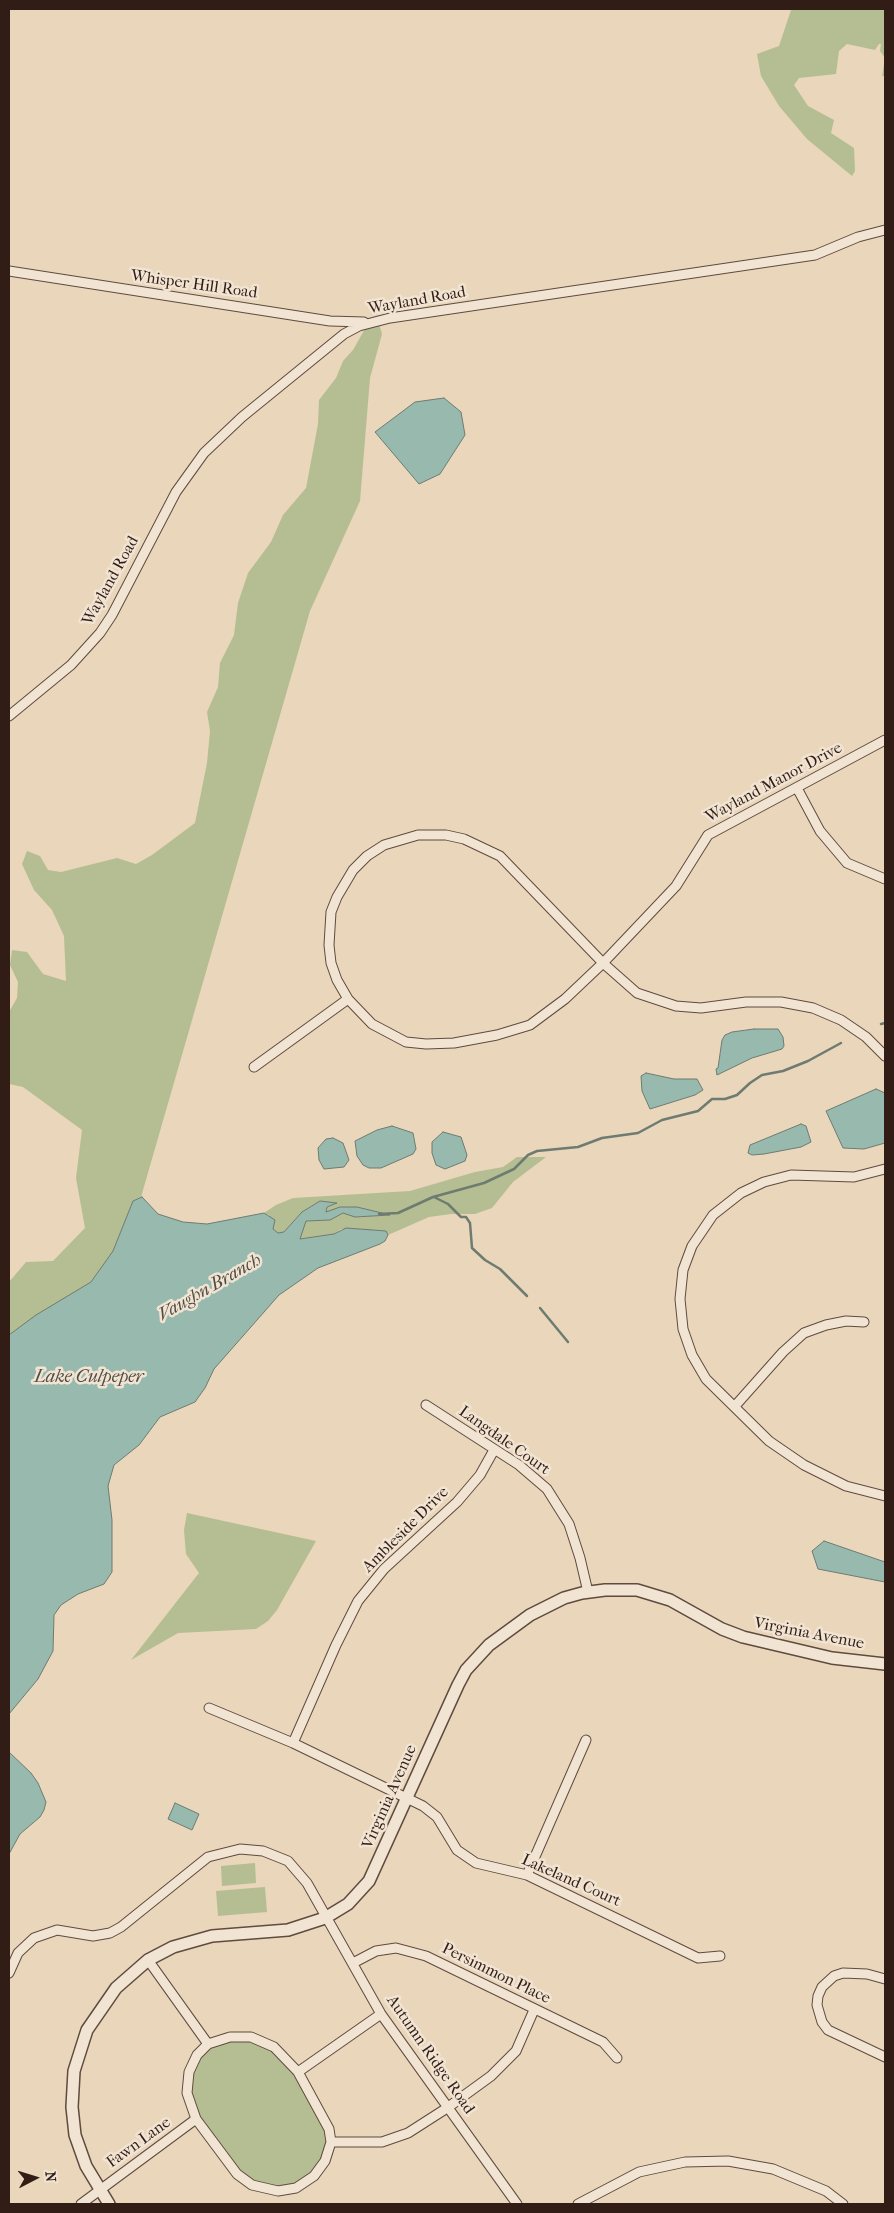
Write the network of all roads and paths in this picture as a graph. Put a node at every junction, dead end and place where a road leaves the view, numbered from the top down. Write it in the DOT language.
graph roads {
  1 [pos="885,230"];
  2 [pos="9,270"];
  3 [pos="375,321"];
  4 [pos="9,716"];
  5 [pos="885,740"];
  6 [pos="797,788"];
  7 [pos="885,879"];
  8 [pos="603,963"];
  9 [pos="348,999"];
  10 [pos="885,1056"];
  11 [pos="254,1067"];
  12 [pos="885,1169"];
  13 [pos="864,1322"];
  14 [pos="426,1405"];
  15 [pos="735,1406"];
  16 [pos="494,1450"];
  17 [pos="885,1496"];
  18 [pos="588,1592"];
  19 [pos="885,1664"];
  20 [pos="209,1708"];
  21 [pos="586,1740"];
  22 [pos="293,1743"];
  23 [pos="407,1800"];
  24 [pos="527,1875"];
  25 [pos="325,1918"];
  26 [pos="720,1956"];
  27 [pos="148,1960"];
  28 [pos="353,1963"];
  29 [pos="9,1973"];
  30 [pos="885,1979"];
  31 [pos="534,2010"];
  32 [pos="380,2014"];
  33 [pos="208,2044"];
  34 [pos="885,2056"];
  35 [pos="617,2058"];
  36 [pos="298,2072"];
  37 [pos="447,2108"];
  38 [pos="196,2119"];
  39 [pos="331,2142"];
  40 [pos="100,2191"];
  41 [pos="81,2204"];
  42 [pos="110,2204"];
  43 [pos="518,2204"];
  44 [pos="578,2204"];
  45 [pos="843,2204"];
  1 -- 3 [label="street, Wayland Road"];
  2 -- 3 [label="street, Whisper Hill Road"];
  3 -- 4 [label="street, Wayland Road"];
  5 -- 6 [label="street, Wayland Manor Drive"];
  6 -- 7 [label="street"];
  6 -- 8 [label="street, Wayland Manor Drive"];
  8 -- 9 [label="street, Wayland Manor Drive"];
  8 -- 9 [label="street, Wayland Manor Drive"];
  8 -- 10 [label="street, Wayland Manor Drive"];
  9 -- 11 [label="street"];
  12 -- 15 [label="street"];
  13 -- 15 [label="street"];
  14 -- 16 [label="street, Langdale Court"];
  15 -- 17 [label="street"];
  16 -- 18 [label="street, Langdale Court"];
  16 -- 22 [label="street, Ambleside Drive"];
  18 -- 19 [label="street, Virginia Avenue"];
  18 -- 23 [label="street, Virginia Avenue"];
  20 -- 22 [label="street, Lakeland Court"];
  21 -- 24 [label="street"];
  22 -- 23 [label="street, Lakeland Court"];
  23 -- 24 [label="street, Lakeland Court"];
  23 -- 25 [label="street, Virginia Avenue"];
  24 -- 26 [label="street, Lakeland Court"];
  25 -- 27 [label="street, Virginia Avenue"];
  25 -- 28 [label="street, Autumn Ridge Road"];
  25 -- 29 [label="street, Autumn Ridge Road"];
  27 -- 33 [label="street"];
  27 -- 40 [label="street, Virginia Avenue"];
  28 -- 31 [label="street, Persimmon Place"];
  28 -- 32 [label="street, Autumn Ridge Road"];
  30 -- 34 [label="street"];
  31 -- 35 [label="street, Persimmon Place"];
  31 -- 37 [label="street"];
  32 -- 36 [label="street"];
  32 -- 37 [label="street, Autumn Ridge Road"];
  33 -- 36 [label="street"];
  33 -- 38 [label="street"];
  36 -- 39 [label="street"];
  37 -- 39 [label="street"];
  37 -- 43 [label="street, Autumn Ridge Road"];
  38 -- 39 [label="street"];
  38 -- 40 [label="street, Fawn Lane"];
  40 -- 41 [label="street, Fawn Lane"];
  40 -- 42 [label="street, Virginia Avenue"];
  44 -- 45 [label="street"];
}
